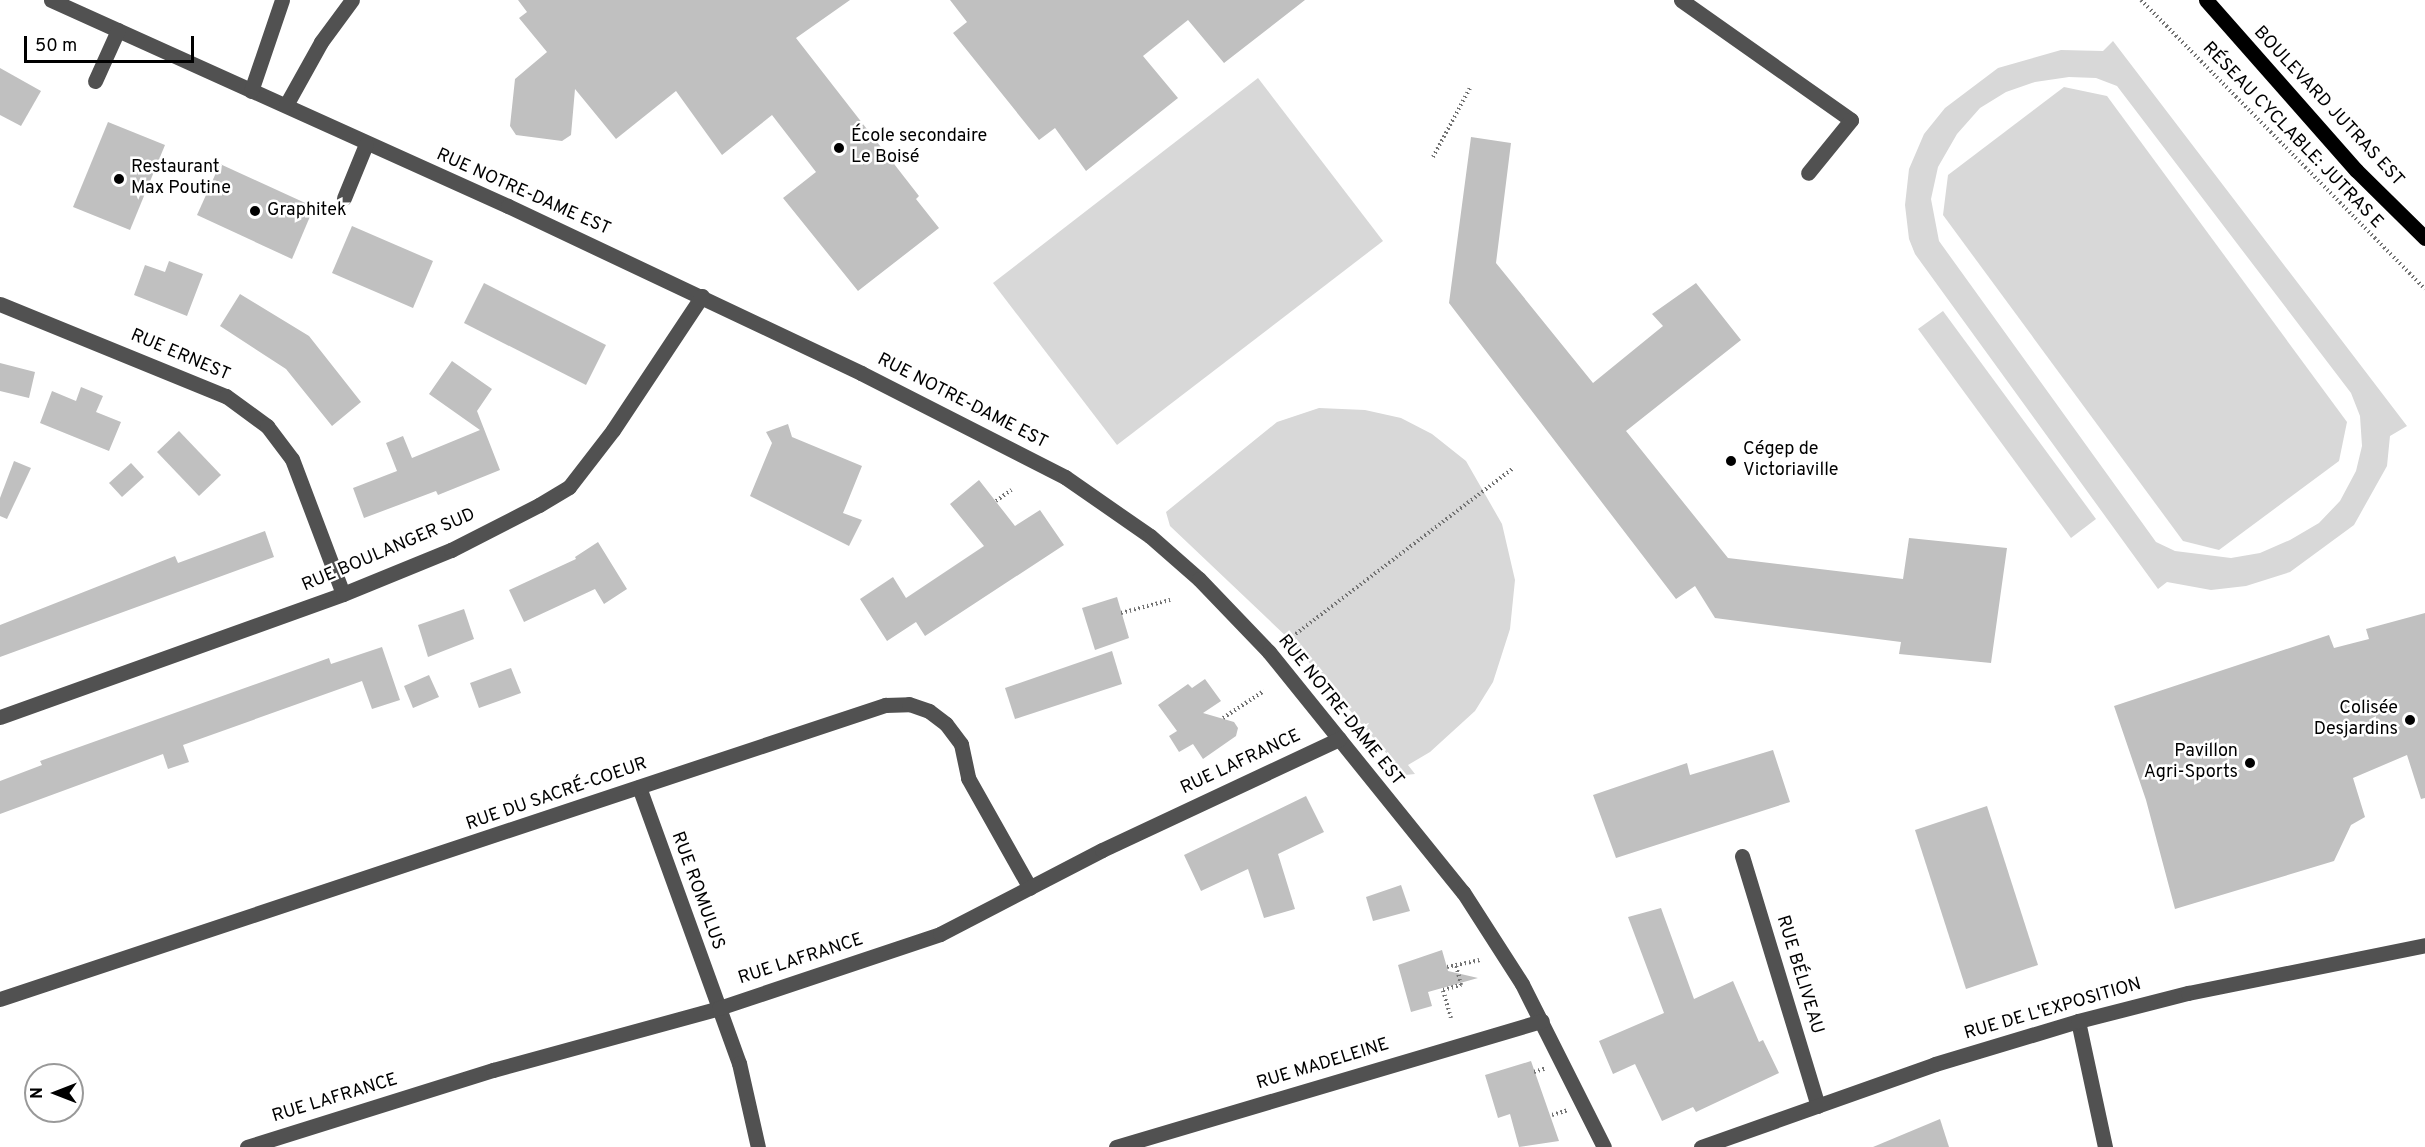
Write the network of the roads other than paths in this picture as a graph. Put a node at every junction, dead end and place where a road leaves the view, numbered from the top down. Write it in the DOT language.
graph roads {
  1 [pos="51,0"];
  2 [pos="282,0"];
  3 [pos="352,0"];
  4 [pos="1681,0"];
  5 [pos="2206,0"];
  6 [pos="118,30"];
  7 [pos="95,81"];
  8 [pos="251,91"];
  9 [pos="286,105"];
  10 [pos="366,144"];
  11 [pos="1808,173"];
  12 [pos="344,198"];
  13 [pos="2425,238"];
  14 [pos="702,296"];
  15 [pos="0,304"];
  16 [pos="343,594"];
  17 [pos="0,717"];
  18 [pos="1339,738"];
  19 [pos="639,787"];
  20 [pos="1742,855"];
  21 [pos="1030,888"];
  22 [pos="2425,945"];
  23 [pos="0,999"];
  24 [pos="719,1008"];
  25 [pos="1542,1020"];
  26 [pos="2078,1021"];
  27 [pos="1818,1106"];
  28 [pos="247,1147"];
  29 [pos="758,1147"];
  30 [pos="1116,1147"];
  31 [pos="1604,1147"];
  32 [pos="1701,1147"];
  33 [pos="2105,1147"];
  1 -- 6 [label="street, RUE NOTRE-DAME EST"];
  2 -- 8 [label="street"];
  3 -- 9 [label="street"];
  4 -- 11 [label="street"];
  5 -- 13 [label="main road, BOULEVARD JUTRAS EST"];
  6 -- 7 [label="street"];
  6 -- 8 [label="street, RUE NOTRE-DAME EST"];
  8 -- 9 [label="street, RUE NOTRE-DAME EST"];
  9 -- 10 [label="street, RUE NOTRE-DAME EST"];
  10 -- 12 [label="street"];
  10 -- 14 [label="street, RUE NOTRE-DAME EST"];
  14 -- 16 [label="street, RUE BOULANGER SUD"];
  14 -- 18 [label="street, RUE NOTRE-DAME EST"];
  15 -- 16 [label="street, RUE ERNEST"];
  16 -- 17 [label="street, RUE BOULANGER SUD"];
  18 -- 21 [label="street, RUE LAFRANCE"];
  18 -- 25 [label="street, RUE NOTRE-DAME EST"];
  19 -- 21 [label="street, RUE DU SACRÉ-COEUR"];
  19 -- 23 [label="street, RUE DU SACRÉ-COEUR"];
  19 -- 24 [label="street, RUE ROMULUS"];
  20 -- 27 [label="street, RUE BÉLIVEAU"];
  21 -- 24 [label="street, RUE LAFRANCE"];
  22 -- 26 [label="street, RUE DE L'EXPOSITION"];
  24 -- 28 [label="street, RUE LAFRANCE"];
  24 -- 29 [label="street, RUE ROMULUS"];
  25 -- 30 [label="street, RUE MADELEINE"];
  25 -- 31 [label="street, RUE NOTRE-DAME EST"];
  26 -- 27 [label="street, RUE DE L'EXPOSITION"];
  26 -- 33 [label="street"];
  27 -- 32 [label="street, RUE DE L'EXPOSITION"];
}
